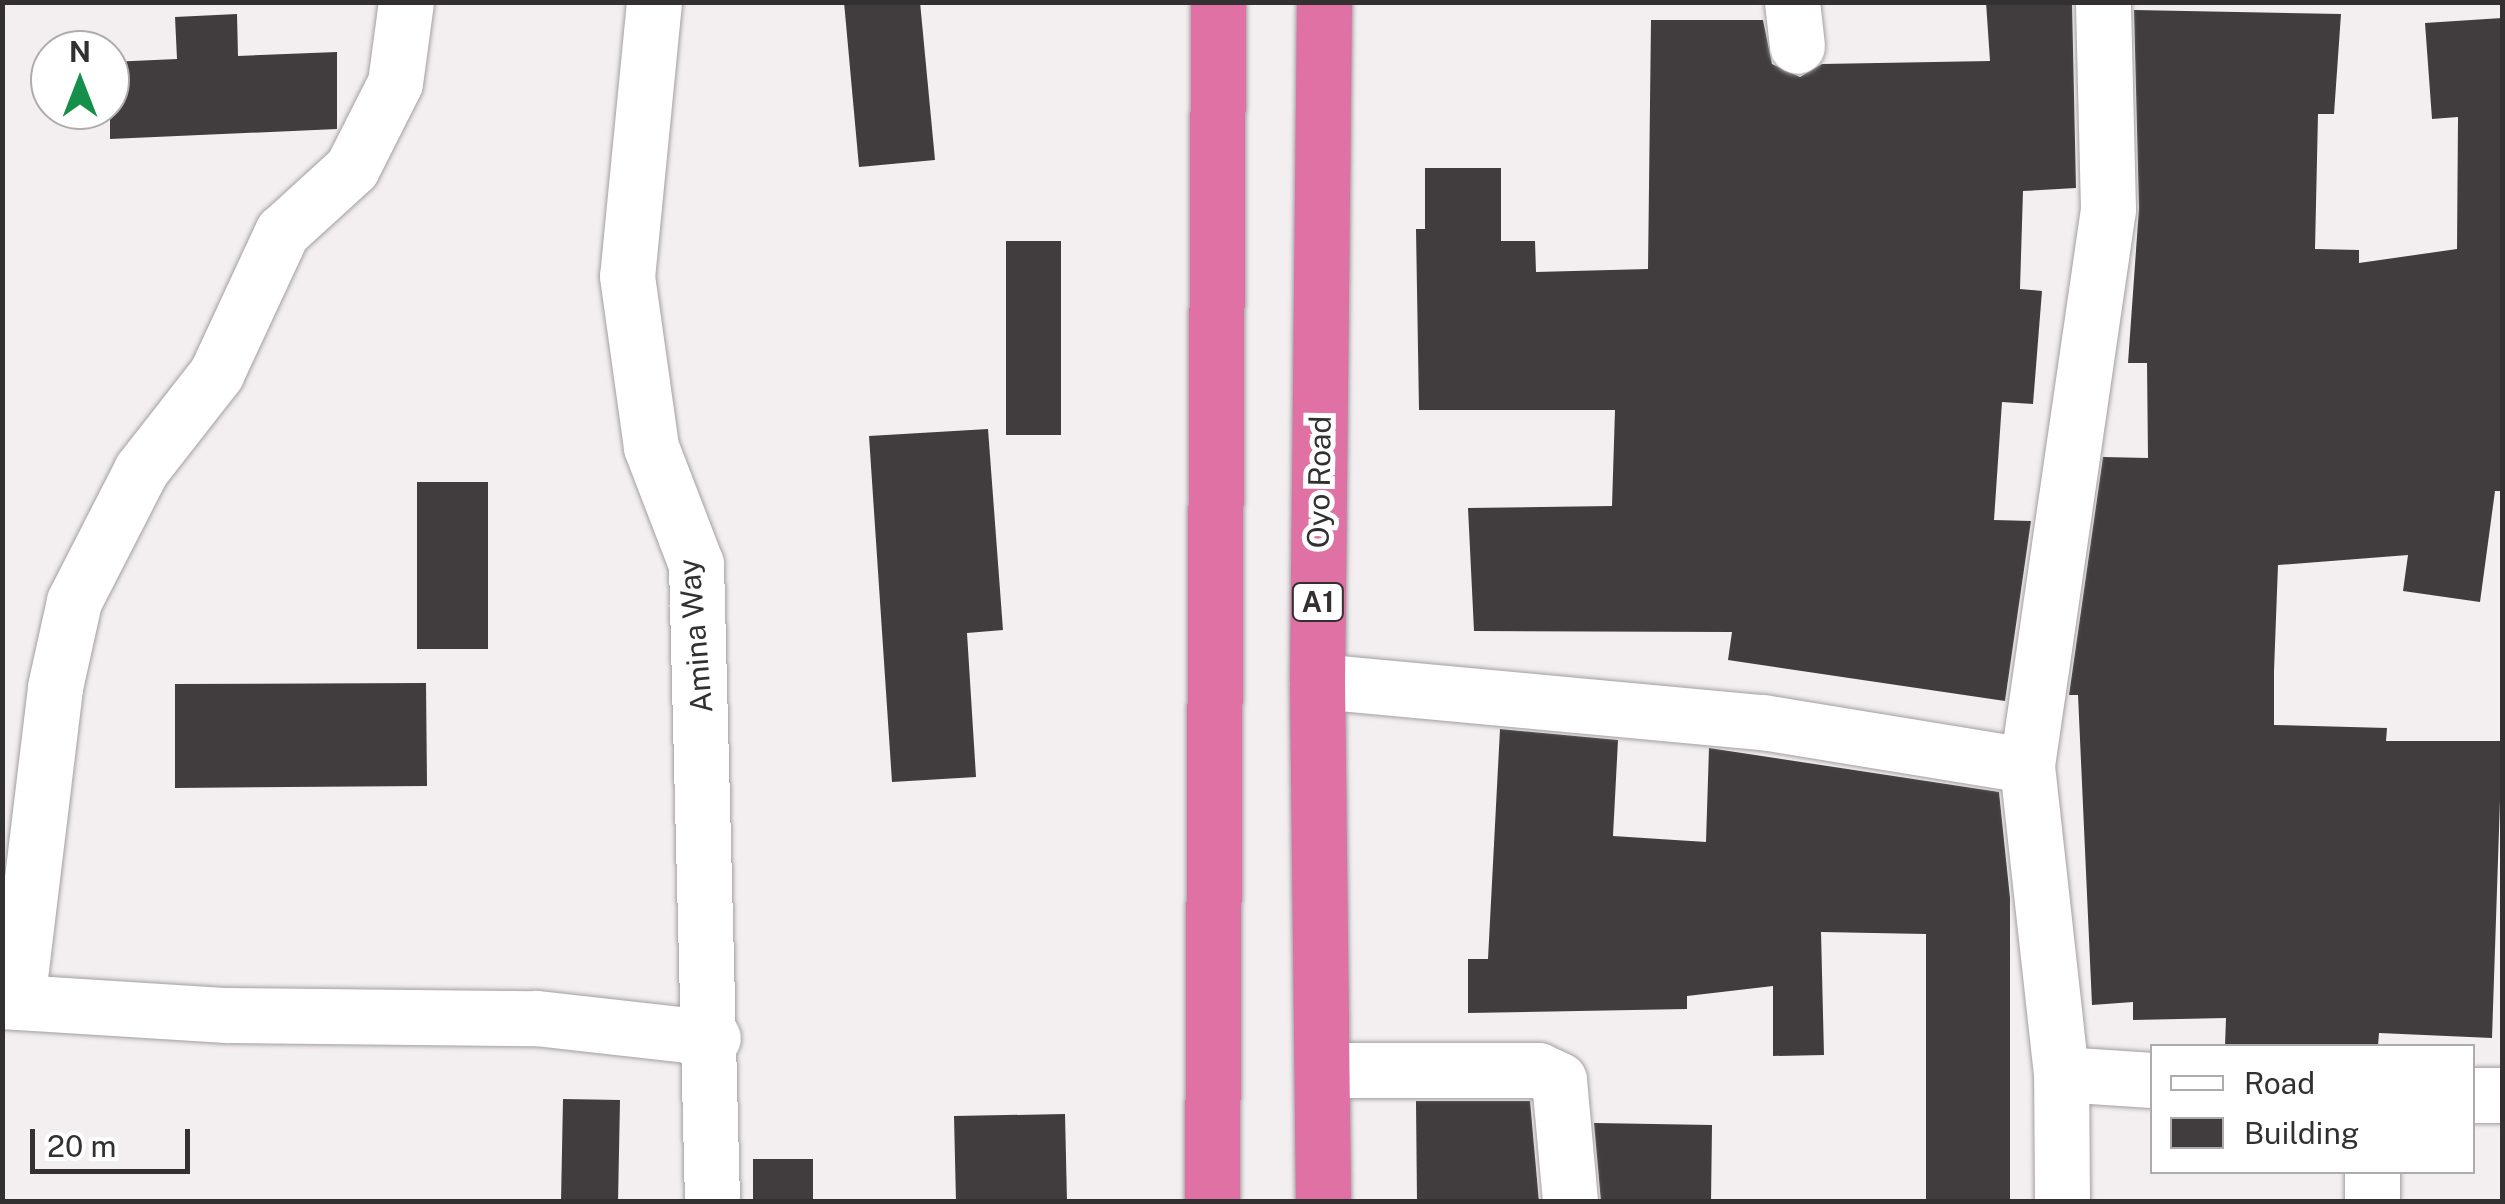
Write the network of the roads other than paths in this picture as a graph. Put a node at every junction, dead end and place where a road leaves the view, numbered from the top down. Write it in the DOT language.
graph roads {
  1 [pos="406,2"];
  2 [pos="654,2"];
  3 [pos="1218,2"];
  4 [pos="1324,2"];
  5 [pos="2103,2"];
  6 [pos="1316,681"];
  7 [pos="2027,766"];
  8 [pos="10,1002"];
  9 [pos="713,1038"];
  10 [pos="1324,1070"];
  11 [pos="2061,1074"];
  12 [pos="2150,1080"];
  13 [pos="2475,1095"];
  14 [pos="2502,1096"];
  15 [pos="2372,1174"];
  16 [pos="712,1202"];
  17 [pos="1212,1202"];
  18 [pos="1323,1202"];
  19 [pos="1570,1202"];
  20 [pos="2062,1202"];
  21 [pos="2372,1202"];
  1 -- 8 [label="street"];
  2 -- 9 [label="street, Amina Way"];
  3 -- 17 [label="highway"];
  4 -- 6 [label="highway, Oyo Road / A1"];
  5 -- 7 [label="street"];
  6 -- 7 [label="street"];
  6 -- 10 [label="highway, Oyo Road / A1"];
  7 -- 11 [label="street"];
  8 -- 9 [label="street"];
  9 -- 16 [label="street, Amina Way"];
  10 -- 18 [label="highway, Oyo Road / A1"];
  10 -- 19 [label="street"];
  11 -- 12 [label="street"];
  11 -- 20 [label="street"];
  13 -- 14 [label="street"];
  15 -- 21 [label="street"];
}
